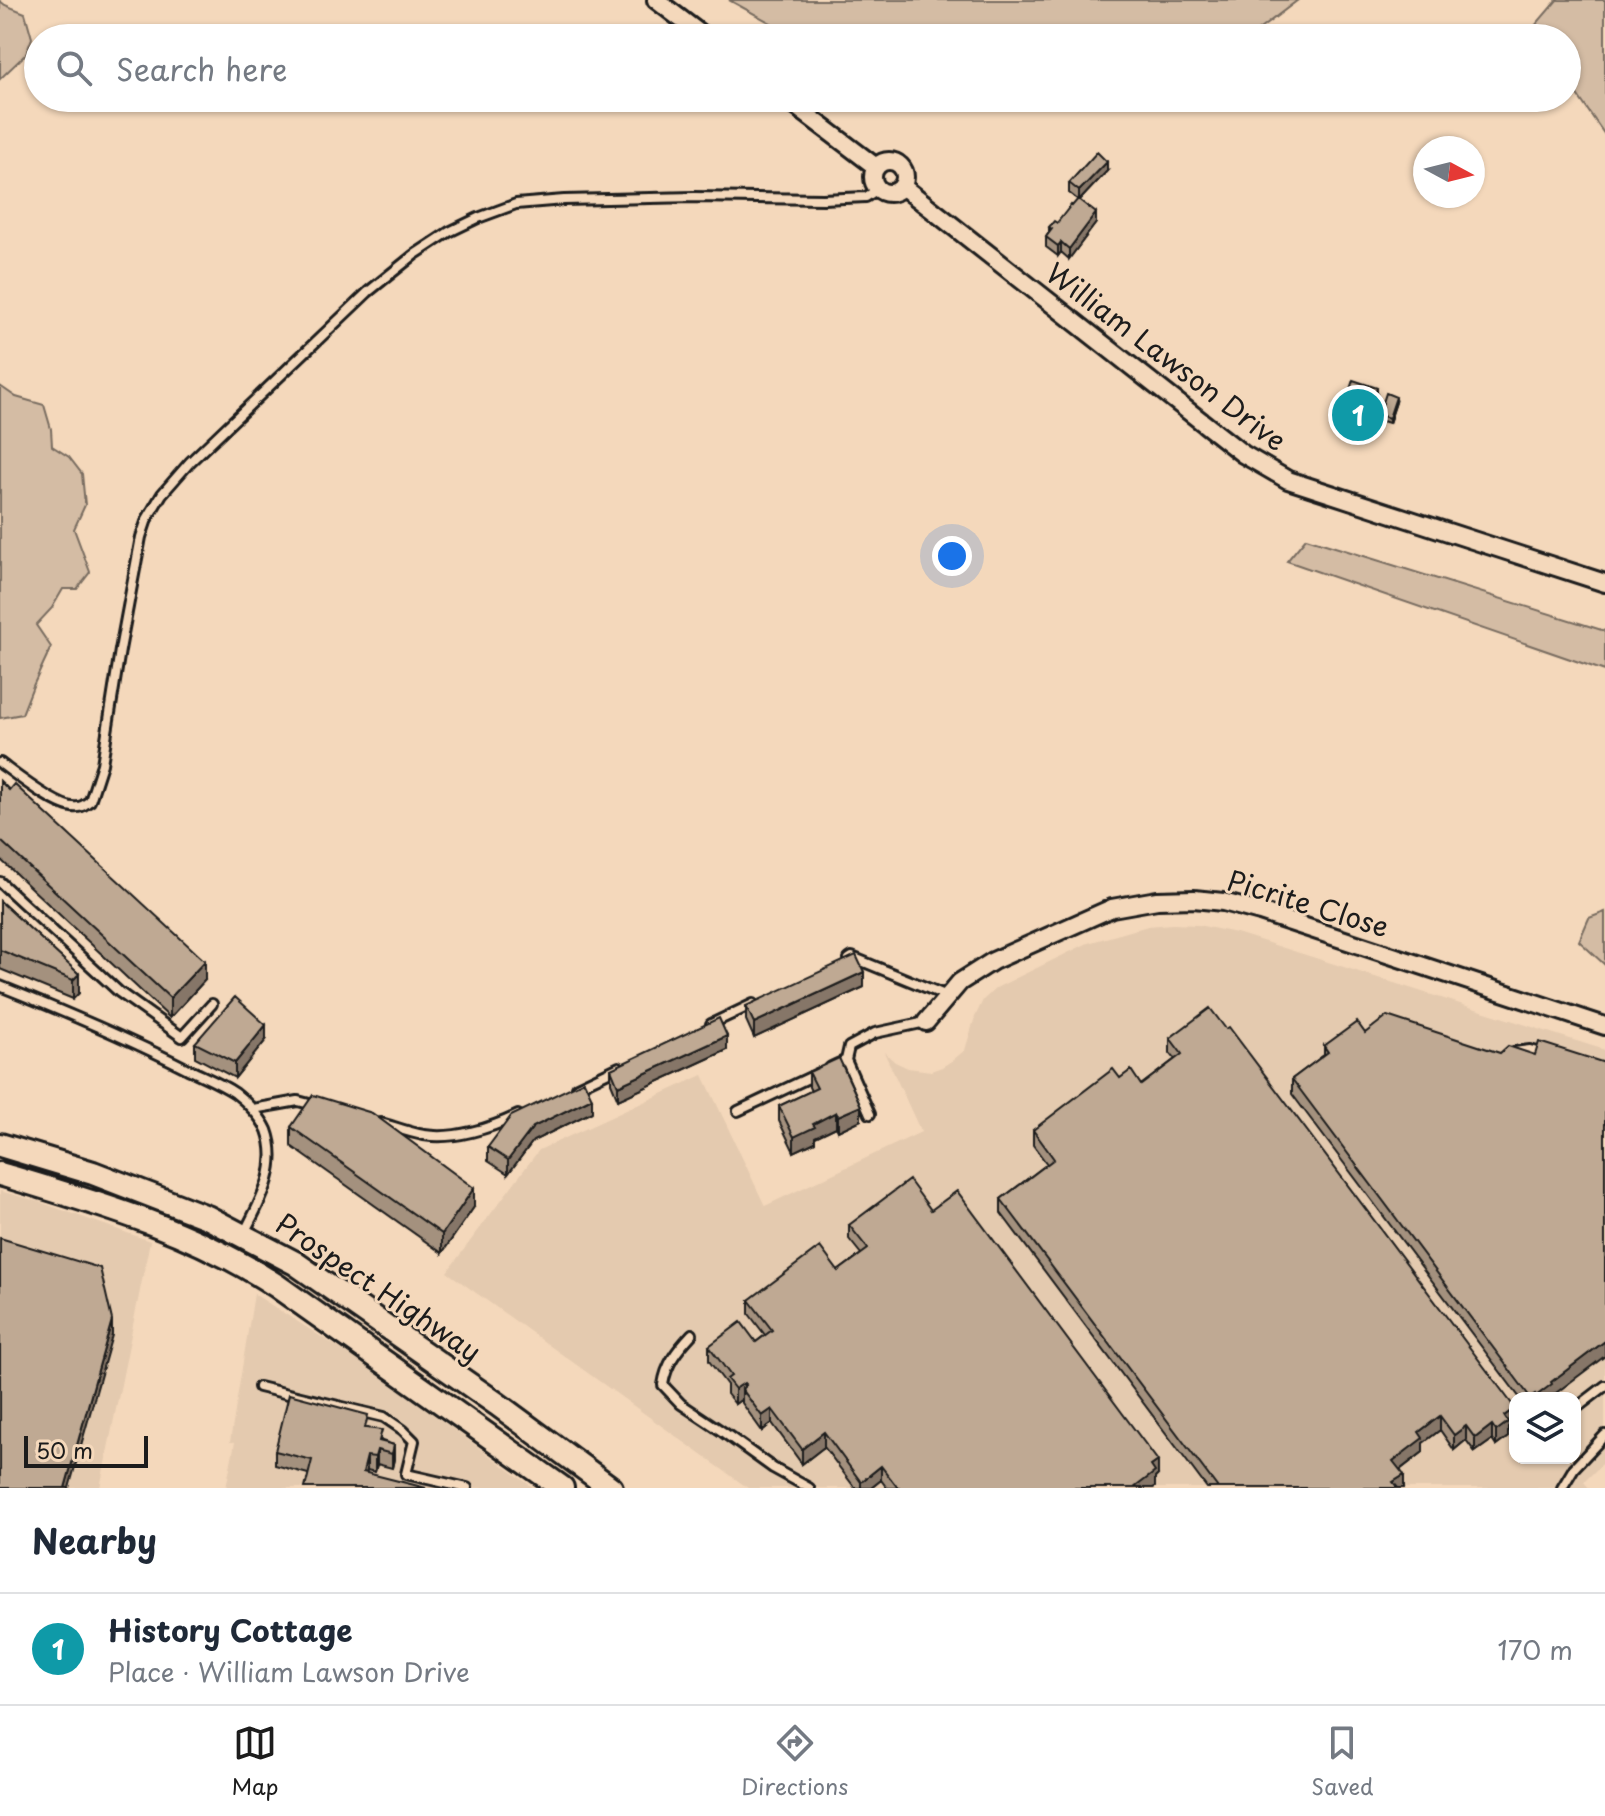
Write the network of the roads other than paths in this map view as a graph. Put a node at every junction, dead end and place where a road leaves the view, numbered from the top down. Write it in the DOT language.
graph roads {
  1 [pos="656,0"];
  2 [pos="688,24"];
  3 [pos="803,112"];
  4 [pos="876,167"];
  5 [pos="902,186"];
  6 [pos="878,189"];
  7 [pos="1605,583"];
  8 [pos="0,763"];
  9 [pos="0,882"];
  10 [pos="838,964"];
  11 [pos="0,986"];
  12 [pos="948,997"];
  13 [pos="766,998"];
  14 [pos="212,1004"];
  15 [pos="926,1022"];
  16 [pos="709,1025"];
  17 [pos="1605,1026"];
  18 [pos="1504,1053"];
  19 [pos="846,1060"];
  20 [pos="1560,1060"];
  21 [pos="623,1066"];
  22 [pos="565,1093"];
  23 [pos="326,1108"];
  24 [pos="253,1109"];
  25 [pos="738,1111"];
  26 [pos="522,1113"];
  27 [pos="870,1114"];
  28 [pos="368,1120"];
  29 [pos="0,1145"];
  30 [pos="0,1174"];
  31 [pos="243,1235"];
  32 [pos="692,1334"];
  33 [pos="1605,1386"];
  34 [pos="259,1387"];
  35 [pos="1581,1404"];
  36 [pos="1605,1435"];
  37 [pos="467,1488"];
  38 [pos="562,1488"];
  39 [pos="611,1488"];
  40 [pos="809,1488"];
  41 [pos="1562,1488"];
  1 -- 2 [label="street"];
  3 -- 4 [label="street, William Lawson Drive"];
  4 -- 5 [label="street, William Lawson Drive"];
  4 -- 6 [label="street"];
  5 -- 6 [label="street"];
  5 -- 7 [label="street, William Lawson Drive"];
  6 -- 8 [label="lane"];
  9 -- 14 [label="lane"];
  10 -- 12 [label="lane"];
  11 -- 24 [label="lane"];
  12 -- 15 [label="street, Picrite Close"];
  12 -- 17 [label="street, Picrite Close"];
  13 -- 16 [label="lane"];
  15 -- 19 [label="lane"];
  18 -- 20 [label="lane"];
  19 -- 25 [label="lane"];
  19 -- 27 [label="lane"];
  21 -- 22 [label="lane"];
  23 -- 24 [label="lane"];
  24 -- 31 [label="lane"];
  26 -- 28 [label="lane"];
  29 -- 31 [label="main road, Prospect Highway"];
  30 -- 38 [label="main road, Prospect Highway"];
  31 -- 39 [label="main road, Prospect Highway"];
  32 -- 40 [label="lane"];
  33 -- 35 [label="lane"];
  34 -- 37 [label="lane"];
  36 -- 41 [label="lane"];
}
